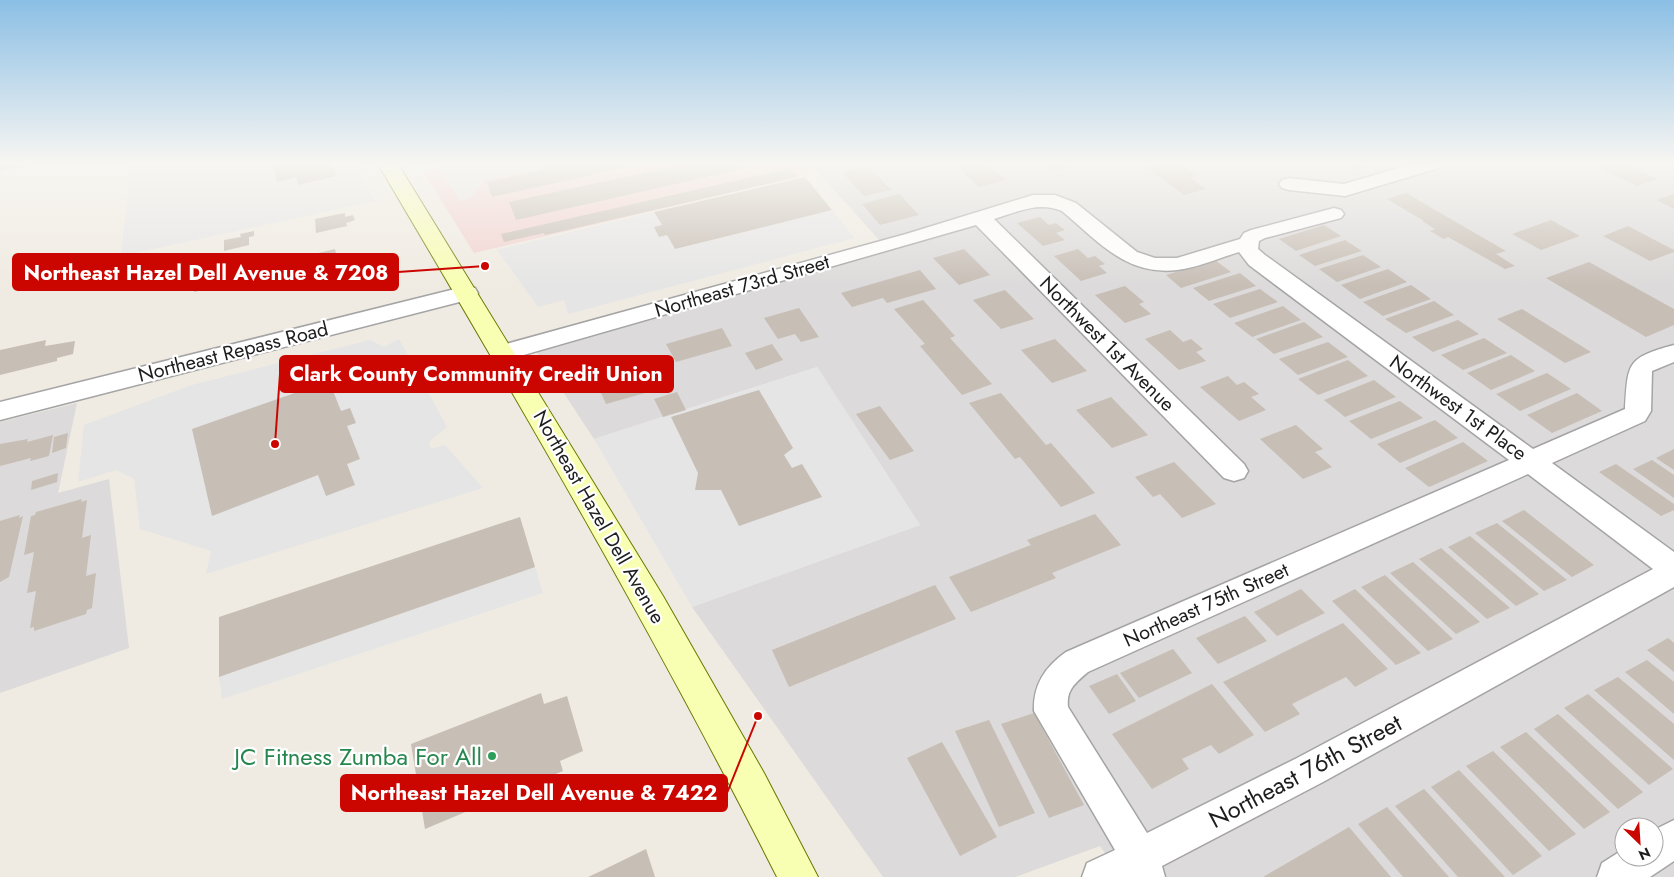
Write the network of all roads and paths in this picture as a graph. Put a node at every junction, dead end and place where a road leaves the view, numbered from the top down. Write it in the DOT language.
graph roads {
  1 [pos="413,205"];
  2 [pos="1020,205"];
  3 [pos="1063,205"];
  4 [pos="1334,214"];
  5 [pos="980,217"];
  6 [pos="1248,243"];
  7 [pos="467,293"];
  8 [pos="1674,353"];
  9 [pos="503,354"];
  10 [pos="0,411"];
  11 [pos="1531,462"];
  12 [pos="1234,471"];
  13 [pos="1674,570"];
  14 [pos="1144,867"];
  15 [pos="1631,867"];
  16 [pos="798,877"];
  17 [pos="1101,877"];
  18 [pos="1616,877"];
  1 -- 7 [label="main road, Northeast Hazel Dell Avenue"];
  2 -- 5 [label="street, Northeast 73rd Street"];
  3 -- 6 [label="street, Northeast 73rd Street"];
  4 -- 6 [label="street, Northeast 73rd Street"];
  5 -- 9 [label="street, Northeast 73rd Street"];
  5 -- 12 [label="street, Northwest 1st Avenue"];
  6 -- 11 [label="street, Northwest 1st Place"];
  7 -- 9 [label="main road, Northeast Hazel Dell Avenue"];
  7 -- 10 [label="street, Northeast Repass Road"];
  8 -- 11 [label="street, Northeast 75th Street"];
  9 -- 16 [label="main road, Northeast Hazel Dell Avenue"];
  11 -- 13 [label="street, Northwest 1st Place"];
  11 -- 14 [label="street, Northeast 75th Street"];
  13 -- 14 [label="street, Northeast 76th Street"];
  14 -- 17 [label="street, Northeast 76th Street"];
  15 -- 18 [label="street"];
}
